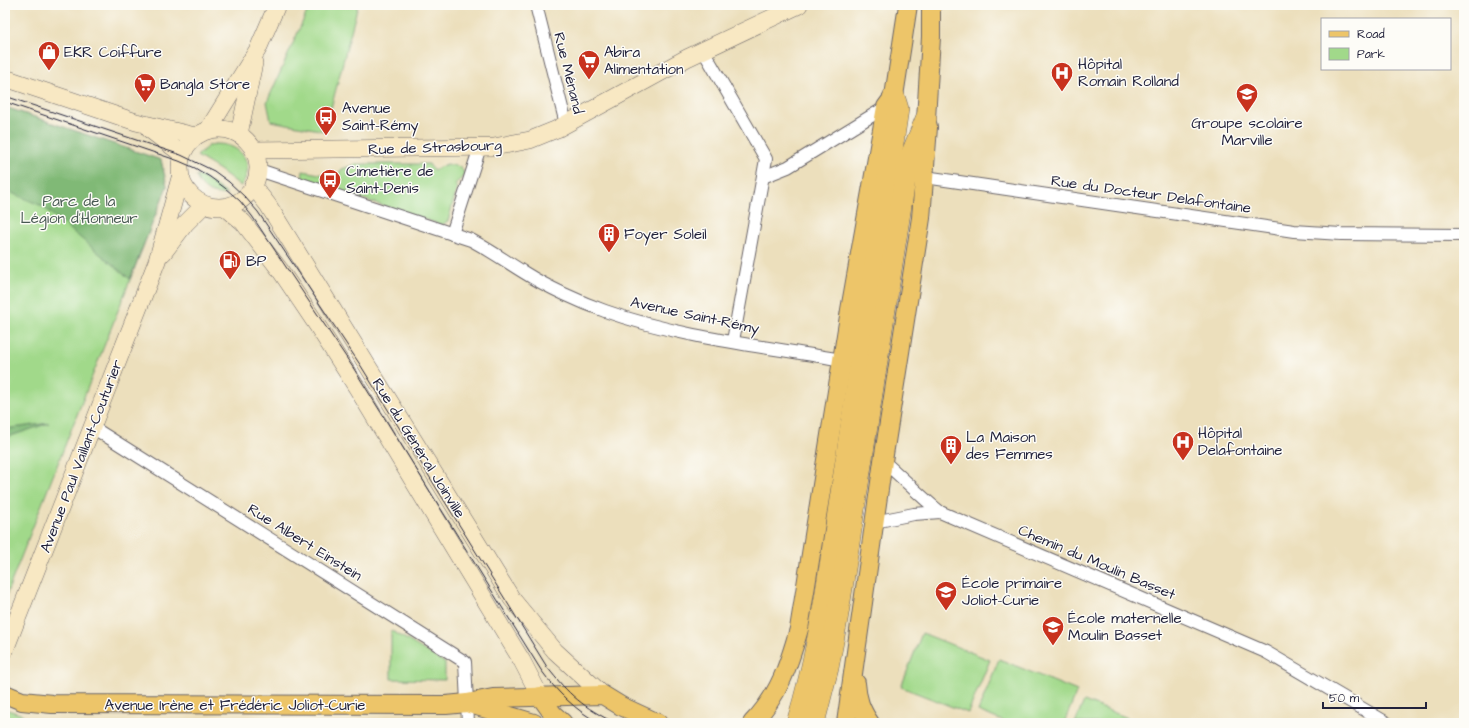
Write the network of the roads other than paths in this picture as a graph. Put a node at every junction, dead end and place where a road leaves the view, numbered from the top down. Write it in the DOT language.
graph roads {
  1 [pos="276,5"];
  2 [pos="536,5"];
  3 [pos="799,5"];
  4 [pos="908,5"];
  5 [pos="931,5"];
  6 [pos="258,49"];
  7 [pos="703,50"];
  8 [pos="5,78"];
  9 [pos="890,102"];
  10 [pos="926,118"];
  11 [pos="136,122"];
  12 [pos="566,124"];
  13 [pos="202,133"];
  14 [pos="239,134"];
  15 [pos="480,146"];
  16 [pos="255,150"];
  17 [pos="182,154"];
  18 [pos="259,170"];
  19 [pos="763,177"];
  20 [pos="925,177"];
  21 [pos="180,178"];
  22 [pos="253,186"];
  23 [pos="204,205"];
  24 [pos="225,207"];
  25 [pos="452,234"];
  26 [pos="1464,235"];
  27 [pos="157,261"];
  28 [pos="733,341"];
  29 [pos="842,360"];
  30 [pos="92,428"];
  31 [pos="883,461"];
  32 [pos="940,512"];
  33 [pos="874,522"];
  34 [pos="5,650"];
  35 [pos="855,654"];
  36 [pos="5,694"];
  37 [pos="603,695"];
  38 [pos="540,696"];
  39 [pos="467,703"];
  40 [pos="468,723"];
  41 [pos="534,723"];
  42 [pos="563,723"];
  43 [pos="658,723"];
  44 [pos="752,723"];
  45 [pos="797,723"];
  46 [pos="814,723"];
  47 [pos="846,723"];
  48 [pos="870,723"];
  49 [pos="1387,723"];
  1 -- 6 [label="main road"];
  2 -- 12 [label="street, Rue Ménand"];
  3 -- 7 [label="main road, Rue de Strasbourg"];
  4 -- 9 [label="main road"];
  5 -- 10 [label="main road"];
  6 -- 13 [label="main road"];
  6 -- 14 [label="main road"];
  7 -- 12 [label="main road, Rue de Strasbourg"];
  7 -- 19 [label="street"];
  8 -- 11 [label="main road"];
  9 -- 19 [label="street"];
  9 -- 29 [label="main road"];
  9 -- 45 [label="highway"];
  10 -- 20 [label="main road"];
  10 -- 46 [label="highway"];
  11 -- 13 [label="main road"];
  11 -- 17 [label="main road"];
  12 -- 15 [label="main road, Rue de Strasbourg"];
  13 -- 14 [label="main road"];
  13 -- 17 [label="main road"];
  14 -- 16 [label="main road"];
  15 -- 16 [label="main road, Rue de Strasbourg"];
  15 -- 25 [label="street"];
  16 -- 18 [label="main road"];
  17 -- 21 [label="main road"];
  18 -- 22 [label="main road"];
  18 -- 25 [label="street, Avenue Saint-Rémy"];
  19 -- 28 [label="street"];
  20 -- 26 [label="street, Rue du Docteur Delafontaine"];
  20 -- 31 [label="main road"];
  21 -- 23 [label="main road"];
  21 -- 27 [label="main road, Avenue Paul Vaillant-Couturier"];
  22 -- 24 [label="main road"];
  22 -- 37 [label="main road, Rue du Général Joinville"];
  23 -- 24 [label="main road"];
  23 -- 27 [label="main road, Avenue Paul Vaillant-Couturier"];
  24 -- 38 [label="main road, Rue du Général Joinville"];
  25 -- 28 [label="street, Avenue Saint-Rémy"];
  27 -- 30 [label="main road, Avenue Paul Vaillant-Couturier"];
  28 -- 29 [label="street, Avenue Saint-Rémy"];
  29 -- 44 [label="main road"];
  30 -- 34 [label="main road, Avenue Paul Vaillant-Couturier"];
  30 -- 39 [label="street, Rue Albert Einstein"];
  31 -- 32 [label="street"];
  31 -- 33 [label="main road"];
  32 -- 33 [label="street"];
  32 -- 49 [label="street, Chemin du Moulin Basset"];
  33 -- 35 [label="main road"];
  35 -- 47 [label="main road"];
  35 -- 48 [label="main road"];
  36 -- 39 [label="main road, Avenue Irène et Frédéric Joliot-Curie"];
  37 -- 38 [label="main road, Avenue Irène et Frédéric Joliot-Curie"];
  37 -- 43 [label="main road"];
  38 -- 39 [label="main road, Avenue Irène et Frédéric Joliot-Curie"];
  38 -- 42 [label="main road"];
  39 -- 40 [label="street"];
  39 -- 41 [label="main road, Avenue Irène et Frédéric Joliot-Curie"];
}
